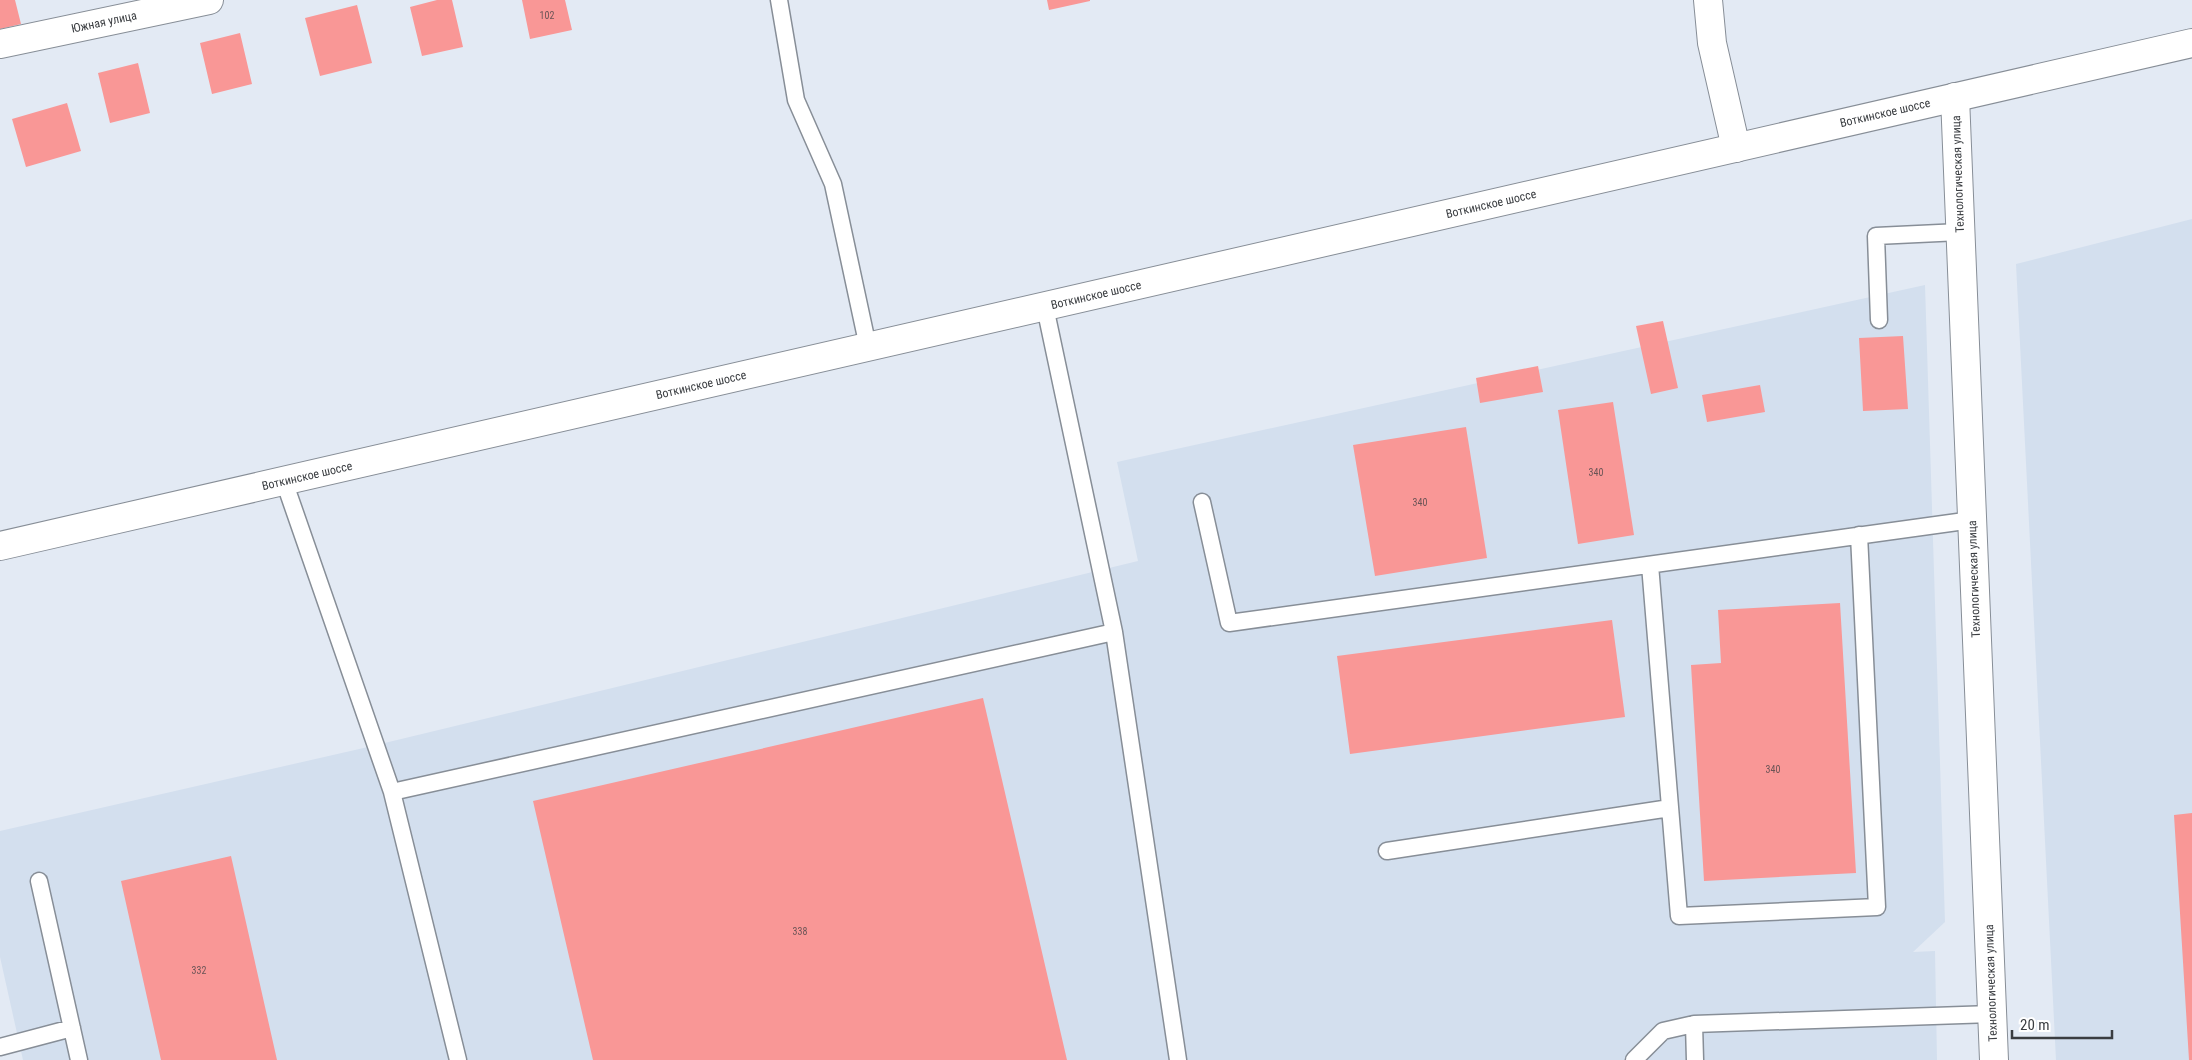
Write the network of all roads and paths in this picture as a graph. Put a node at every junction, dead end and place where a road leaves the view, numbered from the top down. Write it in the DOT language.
graph roads {
  1 [pos="209,0"];
  2 [pos="779,0"];
  3 [pos="1708,0"];
  4 [pos="2192,43"];
  5 [pos="0,44"];
  6 [pos="1955,97"];
  7 [pos="1736,148"];
  8 [pos="1960,232"];
  9 [pos="1045,306"];
  10 [pos="1879,320"];
  11 [pos="868,347"];
  12 [pos="284,481"];
  13 [pos="1202,502"];
  14 [pos="1972,520"];
  15 [pos="1859,536"];
  16 [pos="0,546"];
  17 [pos="1650,565"];
  18 [pos="1114,632"];
  19 [pos="392,792"];
  20 [pos="1670,808"];
  21 [pos="1387,851"];
  22 [pos="38,881"];
  23 [pos="1992,1014"];
  24 [pos="1694,1024"];
  25 [pos="72,1028"];
  26 [pos="0,1047"];
  27 [pos="79,1060"];
  28 [pos="458,1060"];
  29 [pos="1178,1060"];
  30 [pos="1634,1060"];
  31 [pos="1695,1060"];
  32 [pos="1994,1060"];
  1 -- 5 [label="main road, Южная улица"];
  2 -- 11 [label="lane"];
  3 -- 7 [label="main road"];
  4 -- 6 [label="main road, Воткинское шоссе"];
  6 -- 7 [label="main road, Воткинское шоссе"];
  6 -- 8 [label="main road, Технологическая улица"];
  7 -- 9 [label="main road, Воткинское шоссе"];
  8 -- 10 [label="lane"];
  8 -- 14 [label="main road, Технологическая улица"];
  9 -- 11 [label="main road, Воткинское шоссе"];
  9 -- 18 [label="lane"];
  11 -- 12 [label="main road, Воткинское шоссе"];
  12 -- 16 [label="main road, Воткинское шоссе"];
  12 -- 19 [label="lane"];
  13 -- 17 [label="lane"];
  14 -- 15 [label="lane"];
  14 -- 23 [label="main road, Технологическая улица"];
  15 -- 17 [label="lane"];
  15 -- 20 [label="lane"];
  17 -- 20 [label="lane"];
  18 -- 19 [label="lane"];
  18 -- 29 [label="lane"];
  19 -- 28 [label="lane"];
  20 -- 21 [label="lane"];
  22 -- 25 [label="lane"];
  23 -- 24 [label="lane"];
  23 -- 32 [label="main road, Технологическая улица"];
  24 -- 30 [label="lane"];
  24 -- 31 [label="lane"];
  25 -- 26 [label="lane"];
  25 -- 27 [label="lane"];
}
